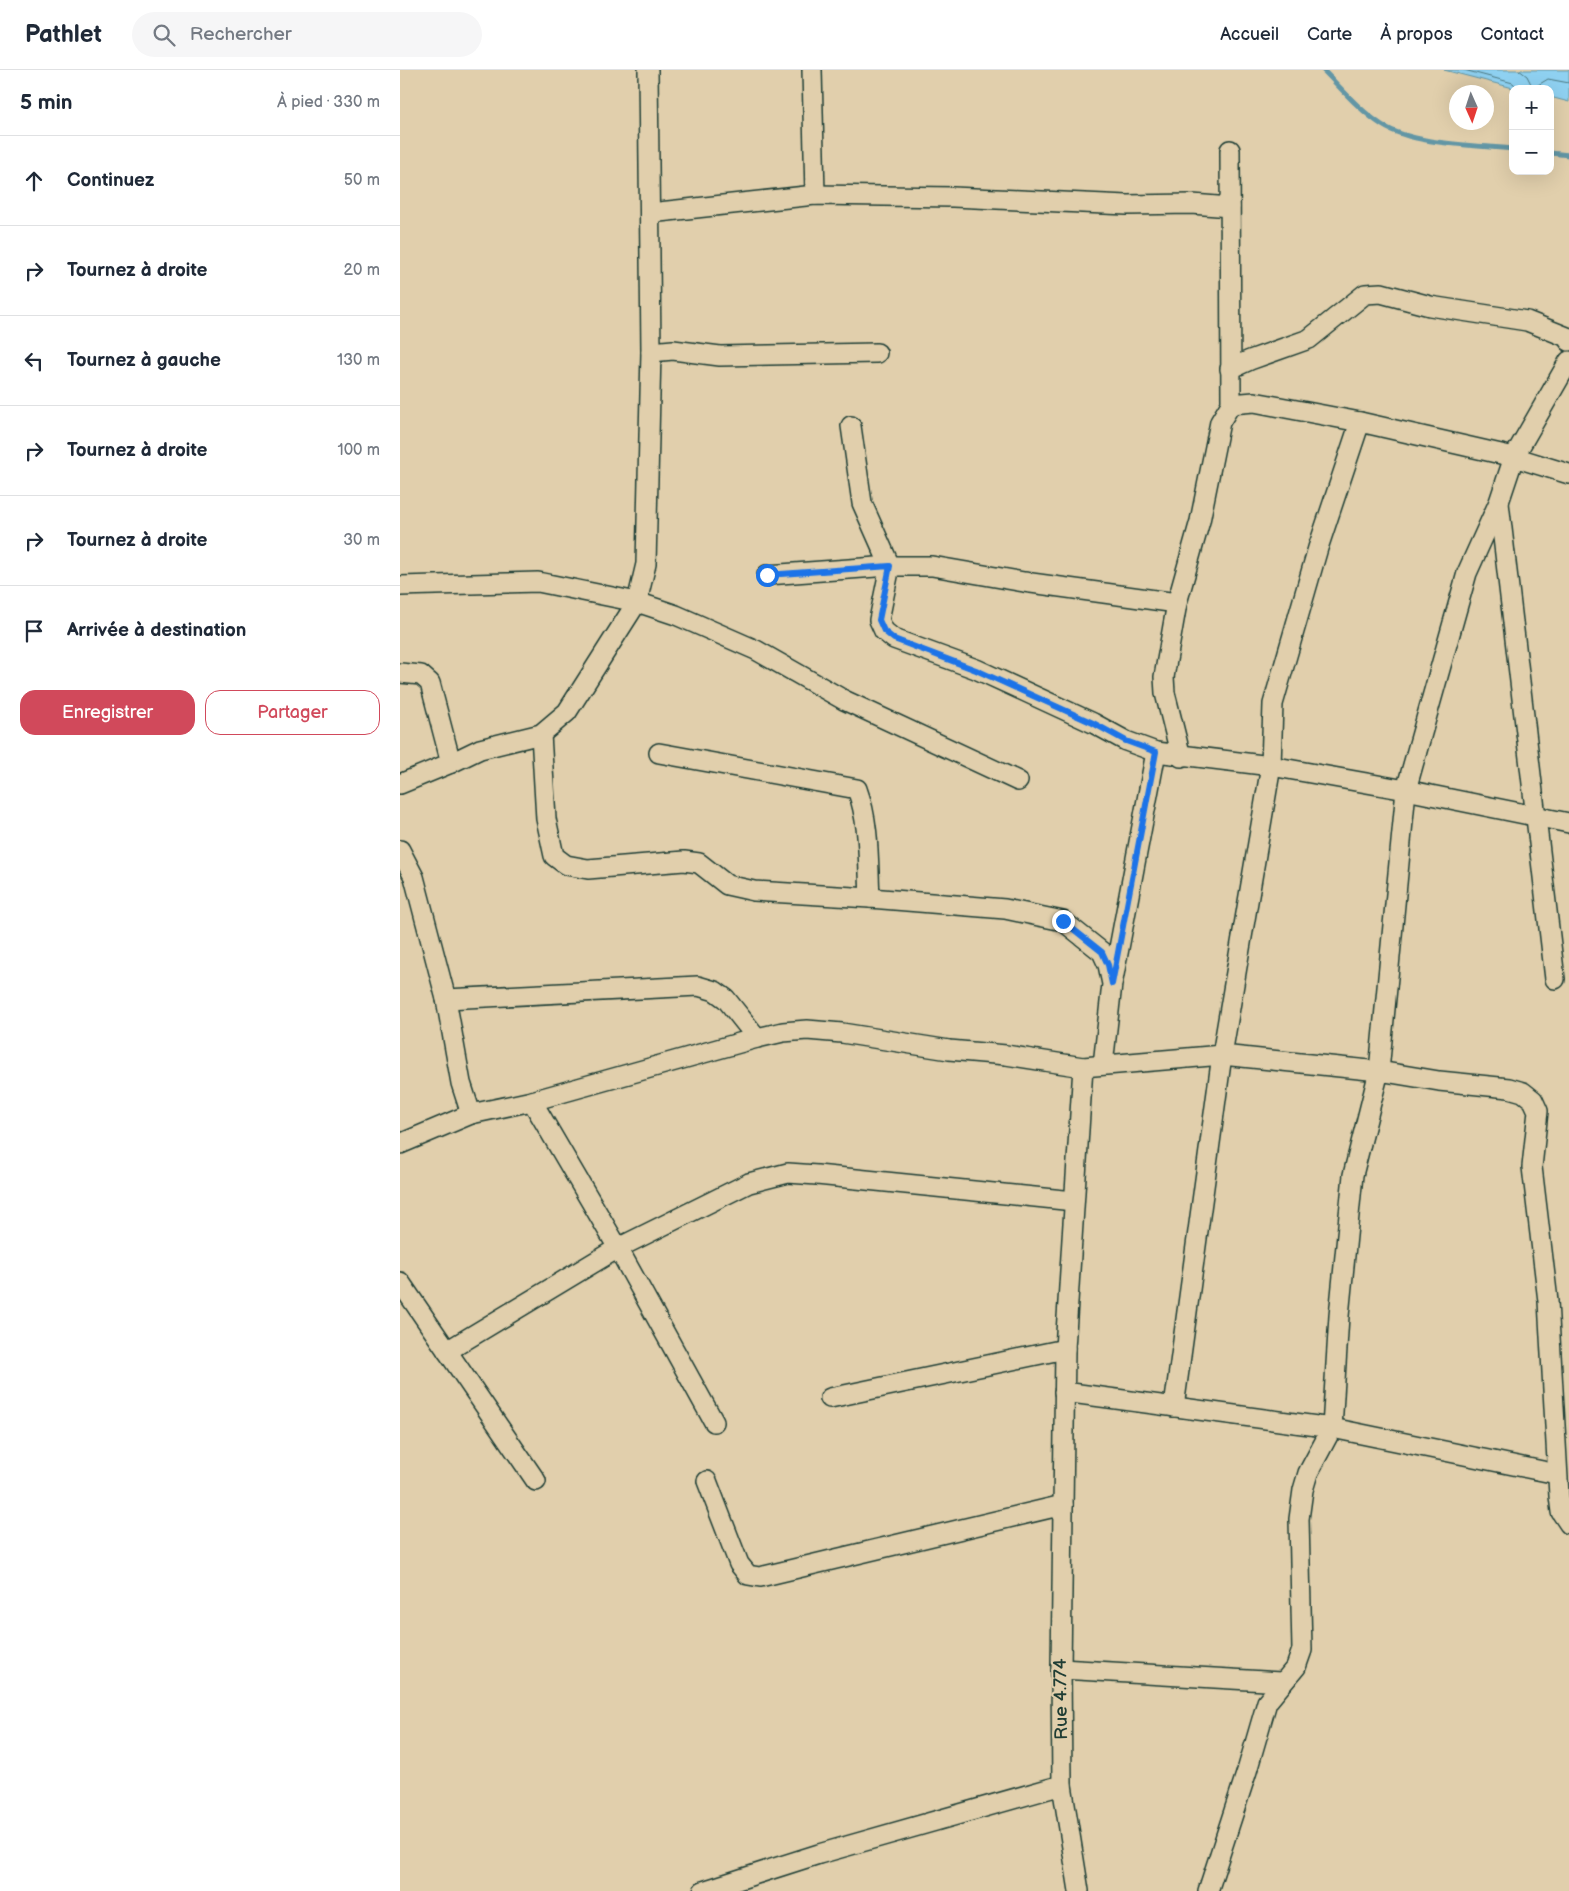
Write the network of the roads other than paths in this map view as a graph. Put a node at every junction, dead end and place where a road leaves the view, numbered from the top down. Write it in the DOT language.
graph roads {
  1 [pos="648,70"];
  2 [pos="812,70"];
  3 [pos="1230,150"];
  4 [pos="815,195"];
  5 [pos="1230,207"];
  6 [pos="650,213"];
  7 [pos="1569,342"];
  8 [pos="651,352"];
  9 [pos="877,353"];
  10 [pos="1569,361"];
  11 [pos="1230,369"];
  12 [pos="1230,404"];
  13 [pos="1360,422"];
  14 [pos="851,426"];
  15 [pos="1514,457"];
  16 [pos="1569,474"];
  17 [pos="1498,502"];
  18 [pos="890,566"];
  19 [pos="767,575"];
  20 [pos="400,586"];
  21 [pos="637,602"];
  22 [pos="1177,604"];
  23 [pos="400,673"];
  24 [pos="540,734"];
  25 [pos="1156,752"];
  26 [pos="659,753"];
  27 [pos="1181,756"];
  28 [pos="451,763"];
  29 [pos="1271,766"];
  30 [pos="1018,781"];
  31 [pos="400,784"];
  32 [pos="1406,790"];
  33 [pos="1536,816"];
  34 [pos="1569,823"];
  35 [pos="400,850"];
  36 [pos="870,898"];
  37 [pos="1556,979"];
  38 [pos="1112,984"];
  39 [pos="446,999"];
  40 [pos="757,1038"];
  41 [pos="1222,1055"];
  42 [pos="1103,1065"];
  43 [pos="1083,1067"];
  44 [pos="1379,1071"];
  45 [pos="532,1101"];
  46 [pos="471,1114"];
  47 [pos="400,1144"];
  48 [pos="1074,1201"];
  49 [pos="618,1248"];
  50 [pos="400,1282"];
  51 [pos="1065,1349"];
  52 [pos="447,1351"];
  53 [pos="1064,1392"];
  54 [pos="830,1398"];
  55 [pos="1174,1407"];
  56 [pos="714,1422"];
  57 [pos="1332,1428"];
  58 [pos="1557,1474"];
  59 [pos="536,1481"];
  60 [pos="707,1481"];
  61 [pos="1063,1505"];
  62 [pos="1569,1524"];
  63 [pos="1061,1669"];
  64 [pos="1281,1682"];
  65 [pos="1062,1785"];
  66 [pos="703,1891"];
  67 [pos="1079,1891"];
  68 [pos="1208,1891"];
  1 -- 6 [label="street"];
  2 -- 4 [label="street"];
  3 -- 5 [label="street"];
  4 -- 5 [label="street"];
  4 -- 6 [label="street"];
  5 -- 11 [label="street"];
  6 -- 8 [label="street"];
  7 -- 11 [label="street"];
  8 -- 9 [label="street"];
  8 -- 21 [label="street"];
  10 -- 15 [label="street"];
  11 -- 12 [label="street"];
  12 -- 13 [label="street"];
  12 -- 22 [label="street"];
  13 -- 15 [label="street"];
  13 -- 29 [label="street"];
  14 -- 18 [label="street"];
  15 -- 16 [label="street"];
  15 -- 17 [label="street"];
  17 -- 32 [label="street"];
  17 -- 33 [label="street"];
  18 -- 19 [label="street"];
  18 -- 22 [label="street"];
  18 -- 25 [label="street"];
  20 -- 21 [label="street"];
  21 -- 24 [label="street"];
  21 -- 30 [label="street"];
  22 -- 27 [label="street"];
  23 -- 28 [label="street"];
  24 -- 28 [label="street"];
  24 -- 36 [label="street"];
  25 -- 27 [label="street"];
  25 -- 38 [label="street"];
  26 -- 36 [label="street"];
  27 -- 29 [label="street"];
  28 -- 31 [label="street"];
  29 -- 32 [label="street"];
  29 -- 41 [label="street"];
  32 -- 33 [label="street"];
  32 -- 44 [label="street"];
  33 -- 34 [label="street"];
  33 -- 37 [label="street"];
  35 -- 39 [label="street"];
  36 -- 38 [label="street"];
  38 -- 42 [label="street"];
  39 -- 40 [label="street"];
  39 -- 46 [label="street"];
  40 -- 43 [label="street"];
  40 -- 45 [label="street"];
  41 -- 42 [label="street"];
  41 -- 44 [label="street"];
  41 -- 55 [label="street"];
  42 -- 43 [label="street"];
  43 -- 48 [label="street, Rue 4.774"];
  44 -- 57 [label="street"];
  44 -- 58 [label="street"];
  45 -- 46 [label="street"];
  45 -- 49 [label="street"];
  46 -- 47 [label="street"];
  48 -- 49 [label="street"];
  48 -- 51 [label="street, Rue 4.774"];
  49 -- 52 [label="street"];
  49 -- 56 [label="street"];
  50 -- 52 [label="street"];
  51 -- 53 [label="street, Rue 4.774"];
  51 -- 54 [label="street"];
  52 -- 59 [label="street"];
  53 -- 55 [label="street"];
  53 -- 61 [label="street, Rue 4.774"];
  55 -- 57 [label="street"];
  57 -- 58 [label="street"];
  57 -- 64 [label="street"];
  58 -- 62 [label="street"];
  60 -- 61 [label="street"];
  61 -- 63 [label="street, Rue 4.774"];
  63 -- 64 [label="street"];
  63 -- 65 [label="street, Rue 4.774"];
  64 -- 68 [label="street"];
  65 -- 66 [label="street"];
  65 -- 67 [label="street, Rue 4.774"];
}
